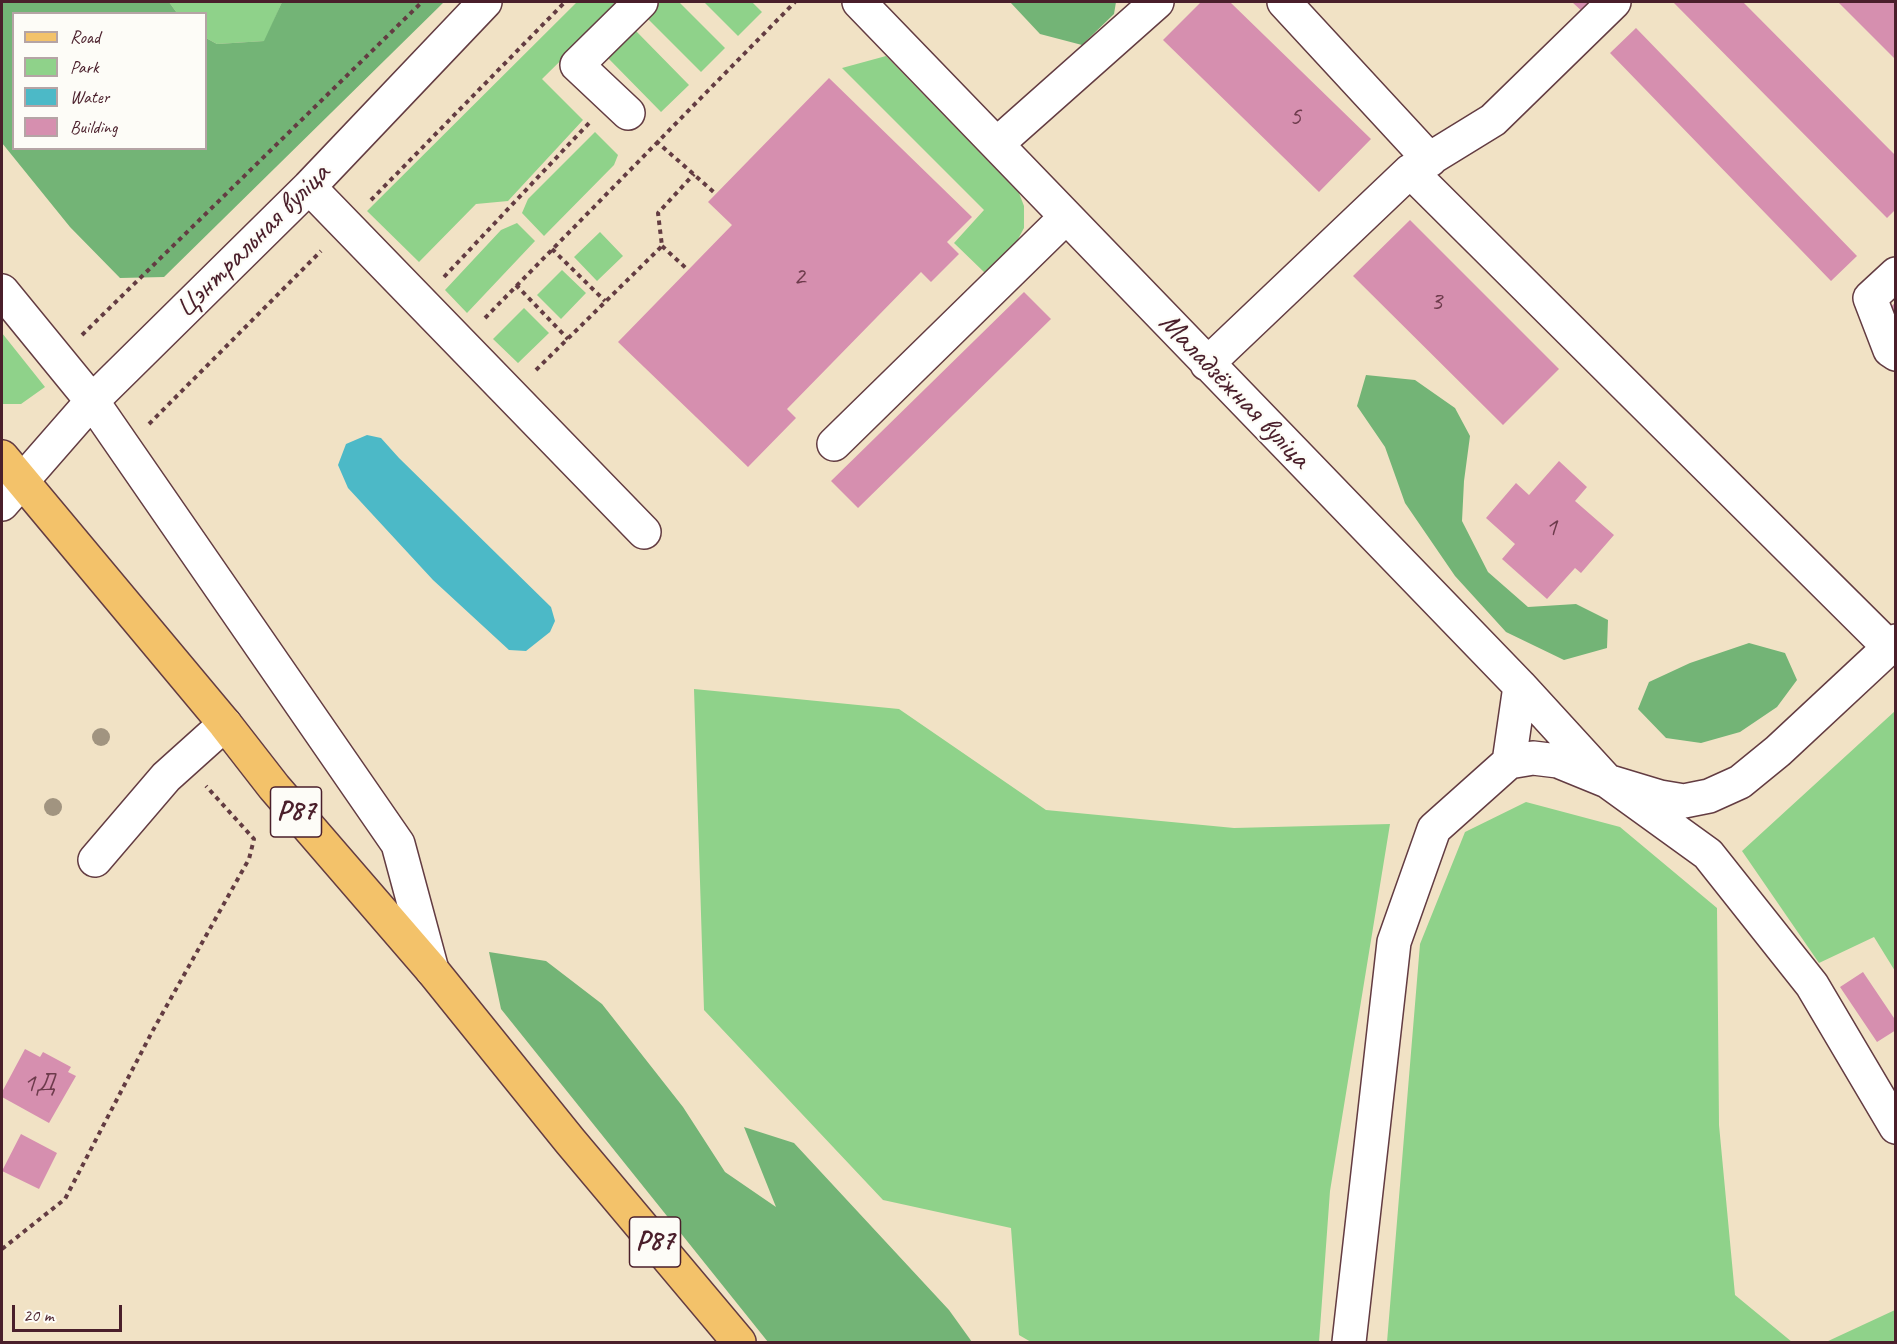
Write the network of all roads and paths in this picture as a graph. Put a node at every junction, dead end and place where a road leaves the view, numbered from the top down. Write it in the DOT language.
graph roads {
  1 [pos="422,2"];
  2 [pos="485,2"];
  3 [pos="641,2"];
  4 [pos="795,2"];
  5 [pos="859,2"];
  6 [pos="1157,2"];
  7 [pos="1284,2"];
  8 [pos="1614,2"];
  9 [pos="620,106"];
  10 [pos="657,142"];
  11 [pos="997,144"];
  12 [pos="1420,165"];
  13 [pos="694,174"];
  14 [pos="309,186"];
  15 [pos="716,194"];
  16 [pos="1066,217"];
  17 [pos="662,246"];
  18 [pos="552,249"];
  19 [pos="688,270"];
  20 [pos="1896,274"];
  21 [pos="516,285"];
  22 [pos="2,291"];
  23 [pos="605,300"];
  24 [pos="420,302"];
  25 [pos="568,339"];
  26 [pos="459,343"];
  27 [pos="1896,354"];
  28 [pos="58,359"];
  29 [pos="1207,364"];
  30 [pos="510,395"];
  31 [pos="92,401"];
  32 [pos="834,444"];
  33 [pos="8,480"];
  34 [pos="644,532"];
  35 [pos="1892,644"];
  36 [pos="1520,686"];
  37 [pos="225,723"];
  38 [pos="184,761"];
  39 [pos="1509,762"];
  40 [pos="1606,781"];
  41 [pos="95,860"];
  42 [pos="432,969"];
  43 [pos="1896,1128"];
  44 [pos="2,1249"];
  45 [pos="739,1342"];
  46 [pos="1349,1342"];
  1 -- 28 [label="path"];
  2 -- 14 [label="street, Цэнтральная вуліца"];
  3 -- 9 [label="street"];
  4 -- 10 [label="path"];
  5 -- 11 [label="street, Маладзёжная вуліца"];
  6 -- 11 [label="street"];
  7 -- 12 [label="street"];
  8 -- 12 [label="street"];
  9 -- 10 [label="path"];
  9 -- 24 [label="path"];
  10 -- 13 [label="path"];
  10 -- 18 [label="path"];
  11 -- 16 [label="street, Маладзёжная вуліца"];
  12 -- 29 [label="street"];
  12 -- 35 [label="street"];
  13 -- 15 [label="path"];
  13 -- 17 [label="path"];
  14 -- 24 [label="street"];
  14 -- 31 [label="street, Цэнтральная вуліца"];
  16 -- 29 [label="street, Маладзёжная вуліца"];
  16 -- 32 [label="street"];
  17 -- 19 [label="path"];
  17 -- 23 [label="path"];
  18 -- 21 [label="path"];
  18 -- 23 [label="path"];
  20 -- 27 [label="street"];
  21 -- 25 [label="path"];
  21 -- 26 [label="path"];
  22 -- 28 [label="street"];
  23 -- 25 [label="path"];
  24 -- 26 [label="street"];
  25 -- 30 [label="path"];
  26 -- 30 [label="street"];
  28 -- 31 [label="street"];
  29 -- 36 [label="street, Маладзёжная вуліца"];
  30 -- 34 [label="street"];
  31 -- 33 [label="street, Цэнтральная вуліца"];
  31 -- 42 [label="street"];
  33 -- 37 [label="main road, Р87"];
  35 -- 40 [label="street"];
  36 -- 39 [label="street"];
  36 -- 40 [label="street, Маладзёжная вуліца"];
  37 -- 38 [label="street"];
  37 -- 42 [label="main road, Р87"];
  38 -- 41 [label="street"];
  38 -- 44 [label="path"];
  39 -- 40 [label="street"];
  39 -- 46 [label="street"];
  40 -- 43 [label="street"];
  42 -- 45 [label="main road, Р87"];
}
